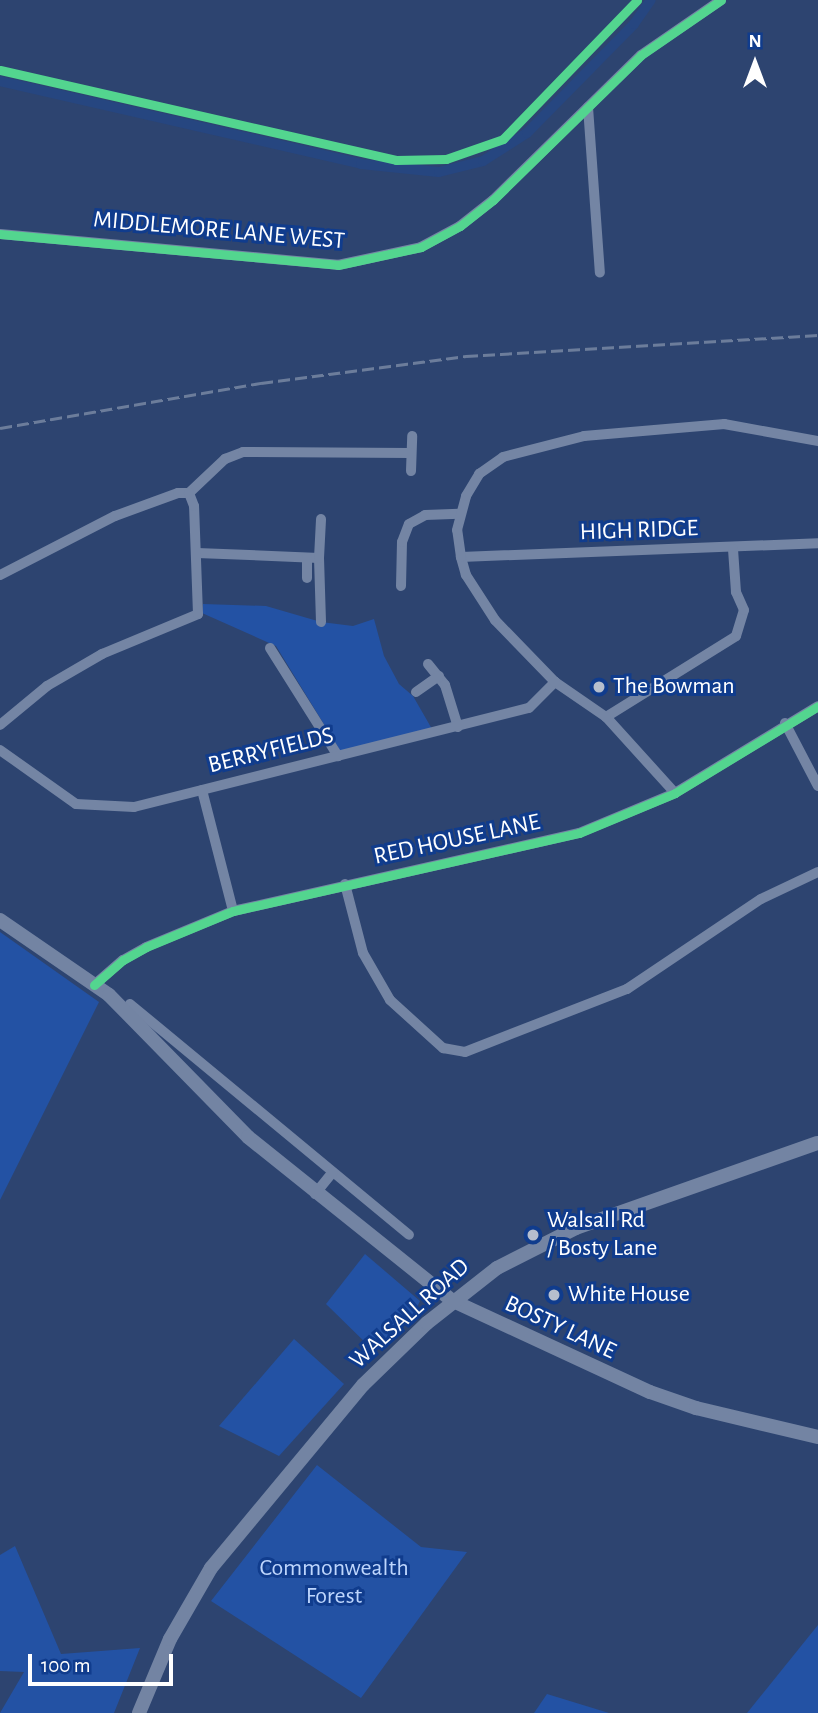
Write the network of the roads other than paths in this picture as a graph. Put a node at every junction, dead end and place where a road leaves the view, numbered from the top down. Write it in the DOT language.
graph roads {
  1 [pos="721,0"];
  2 [pos="588,107"];
  3 [pos="0,234"];
  4 [pos="600,273"];
  5 [pos="412,436"];
  6 [pos="818,441"];
  7 [pos="411,453"];
  8 [pos="411,471"];
  9 [pos="189,494"];
  10 [pos="459,514"];
  11 [pos="321,519"];
  12 [pos="818,543"];
  13 [pos="733,549"];
  14 [pos="197,552"];
  15 [pos="461,557"];
  16 [pos="307,558"];
  17 [pos="319,558"];
  18 [pos="387,571"];
  19 [pos="401,572"];
  20 [pos="0,575"];
  21 [pos="307,578"];
  22 [pos="401,586"];
  23 [pos="321,622"];
  24 [pos="270,648"];
  25 [pos="428,664"];
  26 [pos="439,676"];
  27 [pos="555,682"];
  28 [pos="416,692"];
  29 [pos="818,706"];
  30 [pos="606,717"];
  31 [pos="785,723"];
  32 [pos="0,725"];
  33 [pos="458,727"];
  34 [pos="0,750"];
  35 [pos="338,756"];
  36 [pos="818,786"];
  37 [pos="202,790"];
  38 [pos="675,793"];
  39 [pos="818,872"];
  40 [pos="345,884"];
  41 [pos="233,911"];
  42 [pos="0,920"];
  43 [pos="94,985"];
  44 [pos="130,1004"];
  45 [pos="818,1143"];
  46 [pos="333,1172"];
  47 [pos="315,1194"];
  48 [pos="409,1235"];
  49 [pos="453,1301"];
  50 [pos="818,1437"];
  51 [pos="139,1713"];
  1 -- 2 [label="street, MIDDLEMORE LANE WEST"];
  2 -- 3 [label="street, MIDDLEMORE LANE WEST"];
  2 -- 4 [label="street"];
  5 -- 7 [label="street"];
  6 -- 10 [label="street"];
  7 -- 8 [label="street"];
  7 -- 9 [label="street"];
  9 -- 14 [label="street"];
  9 -- 20 [label="street"];
  10 -- 15 [label="street"];
  10 -- 19 [label="street"];
  11 -- 17 [label="street"];
  12 -- 13 [label="street, HIGH RIDGE"];
  13 -- 15 [label="street, HIGH RIDGE"];
  13 -- 30 [label="street"];
  14 -- 16 [label="street"];
  14 -- 32 [label="street"];
  15 -- 27 [label="street"];
  16 -- 17 [label="street"];
  16 -- 21 [label="street"];
  17 -- 23 [label="street"];
  18 -- 19 [label="street"];
  19 -- 22 [label="street"];
  24 -- 35 [label="street"];
  25 -- 26 [label="street"];
  26 -- 28 [label="street"];
  26 -- 33 [label="street"];
  27 -- 30 [label="street"];
  27 -- 33 [label="street, BERRYFIELDS"];
  29 -- 31 [label="street, RED HOUSE LANE"];
  30 -- 38 [label="street"];
  31 -- 36 [label="street"];
  31 -- 38 [label="street, RED HOUSE LANE"];
  33 -- 35 [label="street, BERRYFIELDS"];
  34 -- 37 [label="street, BERRYFIELDS"];
  35 -- 37 [label="street, BERRYFIELDS"];
  37 -- 41 [label="street"];
  38 -- 40 [label="street, RED HOUSE LANE"];
  39 -- 40 [label="street"];
  40 -- 41 [label="street, RED HOUSE LANE"];
  41 -- 43 [label="street, RED HOUSE LANE"];
  42 -- 43 [label="main road, BOSTY LANE"];
  43 -- 47 [label="main road, BOSTY LANE"];
  44 -- 46 [label="street"];
  45 -- 49 [label="main road, WALSALL ROAD"];
  46 -- 47 [label="street"];
  46 -- 48 [label="street"];
  47 -- 49 [label="main road, BOSTY LANE"];
  49 -- 50 [label="main road, BOSTY LANE"];
  49 -- 51 [label="main road, WALSALL ROAD"];
}
